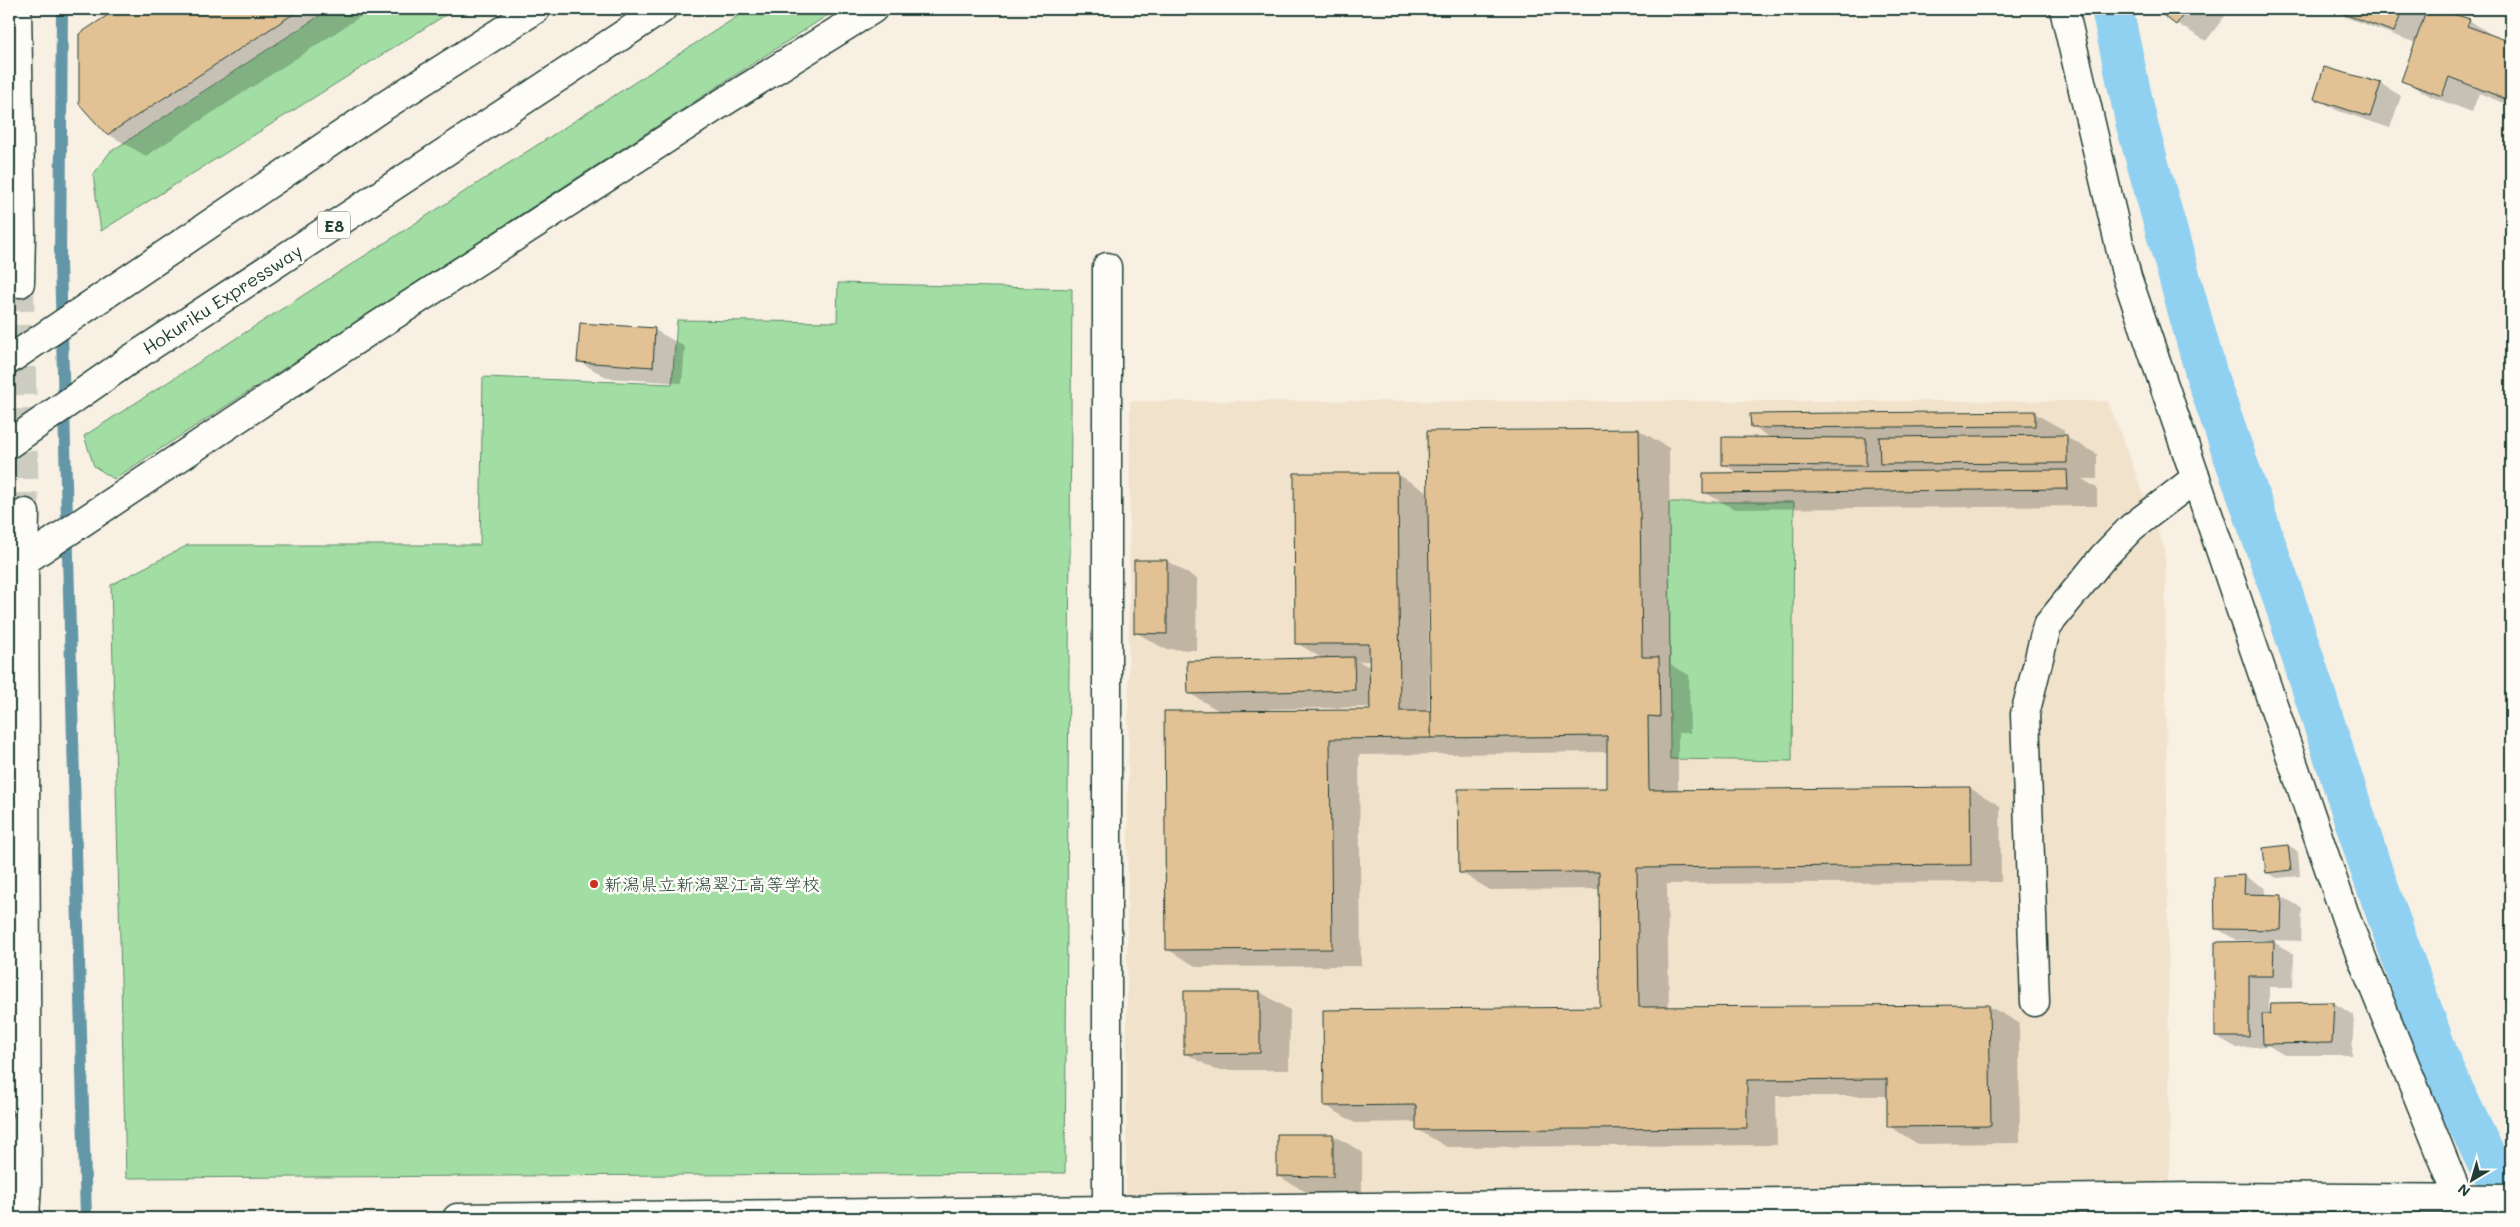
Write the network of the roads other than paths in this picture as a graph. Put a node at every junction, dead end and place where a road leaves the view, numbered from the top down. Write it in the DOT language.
graph roads {
  1 [pos="17,9"];
  2 [pos="536,9"];
  3 [pos="662,9"];
  4 [pos="873,9"];
  5 [pos="2064,9"];
  6 [pos="1107,267"];
  7 [pos="20,283"];
  8 [pos="9,360"];
  9 [pos="9,444"];
  10 [pos="2196,478"];
  11 [pos="25,513"];
  12 [pos="16,565"];
  13 [pos="2035,1002"];
  14 [pos="2511,1199"];
  15 [pos="2196,1208"];
  16 [pos="2466,1208"];
  17 [pos="1107,1210"];
  18 [pos="25,1218"];
  19 [pos="457,1218"];
  1 -- 7 [label="main road"];
  2 -- 8 [label="main road"];
  3 -- 9 [label="main road, Hokuriku Expressway / E8"];
  4 -- 12 [label="main road"];
  5 -- 10 [label="main road"];
  6 -- 17 [label="main road"];
  10 -- 13 [label="main road"];
  10 -- 16 [label="main road"];
  11 -- 12 [label="main road"];
  12 -- 18 [label="main road"];
  14 -- 16 [label="main road"];
  15 -- 16 [label="main road"];
  15 -- 17 [label="main road"];
  17 -- 19 [label="main road"];
}
